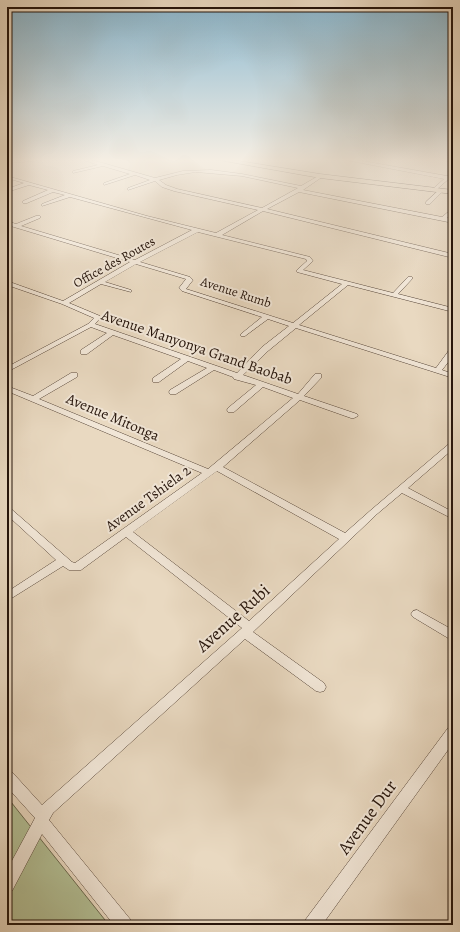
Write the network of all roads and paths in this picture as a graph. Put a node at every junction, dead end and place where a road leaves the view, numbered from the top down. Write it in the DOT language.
graph roads {
  1 [pos="48,203"];
  2 [pos="99,203"];
  3 [pos="235,203"];
  4 [pos="275,203"];
  5 [pos="369,203"];
  6 [pos="44,205"];
  7 [pos="264,210"];
  8 [pos="453,210"];
  9 [pos="38,217"];
  10 [pos="443,219"];
  11 [pos="453,221"];
  12 [pos="7,224"];
  13 [pos="16,226"];
  14 [pos="197,230"];
  15 [pos="217,235"];
  16 [pos="453,256"];
  17 [pos="135,262"];
  18 [pos="410,278"];
  19 [pos="7,282"];
  20 [pos="99,282"];
  21 [pos="346,284"];
  22 [pos="129,291"];
  23 [pos="394,295"];
  24 [pos="64,303"];
  25 [pos="453,310"];
  26 [pos="267,317"];
  27 [pos="90,325"];
  28 [pos="294,326"];
  29 [pos="112,333"];
  30 [pos="243,335"];
  31 [pos="453,351"];
  32 [pos="84,352"];
  33 [pos="186,359"];
  34 [pos="212,368"];
  35 [pos="7,370"];
  36 [pos="438,371"];
  37 [pos="74,375"];
  38 [pos="318,376"];
  39 [pos="453,376"];
  40 [pos="237,377"];
  41 [pos="156,380"];
  42 [pos="261,385"];
  43 [pos="7,388"];
  44 [pos="173,392"];
  45 [pos="299,397"];
  46 [pos="33,399"];
  47 [pos="231,410"];
  48 [pos="354,416"];
  49 [pos="453,445"];
  50 [pos="217,467"];
  51 [pos="208,473"];
  52 [pos="401,489"];
  53 [pos="7,510"];
  54 [pos="453,516"];
  55 [pos="126,532"];
  56 [pos="345,538"];
  57 [pos="62,561"];
  58 [pos="7,597"];
  59 [pos="417,614"];
  60 [pos="248,630"];
  61 [pos="453,636"];
  62 [pos="320,687"];
  63 [pos="453,732"];
  64 [pos="7,777"];
  65 [pos="42,819"];
  66 [pos="7,886"];
  67 [pos="124,925"];
  68 [pos="312,925"];
  1 -- 6 [label="street"];
  2 -- 14 [label="street"];
  3 -- 7 [label="street"];
  4 -- 7 [label="street"];
  5 -- 10 [label="street"];
  7 -- 15 [label="street"];
  7 -- 16 [label="street"];
  8 -- 10 [label="street"];
  9 -- 13 [label="street"];
  10 -- 11 [label="street"];
  12 -- 13 [label="street, Avenue Rumb"];
  13 -- 17 [label="street, Avenue Rumb"];
  14 -- 15 [label="street"];
  14 -- 17 [label="street, Office des Routes"];
  15 -- 21 [label="street"];
  17 -- 20 [label="street, Office des Routes"];
  17 -- 26 [label="street, Avenue Rumb"];
  18 -- 23 [label="street"];
  19 -- 24 [label="street, Avenue Manyonya Grand Baobab"];
  20 -- 22 [label="street"];
  20 -- 24 [label="street, Office des Routes"];
  21 -- 23 [label="street"];
  21 -- 28 [label="street"];
  23 -- 25 [label="street"];
  24 -- 27 [label="street, Avenue Manyonya Grand Baobab"];
  26 -- 28 [label="street, Avenue Rumb"];
  26 -- 30 [label="street"];
  27 -- 29 [label="street, Avenue Manyonya Grand Baobab"];
  27 -- 35 [label="street"];
  28 -- 36 [label="street, Avenue Rumb"];
  28 -- 40 [label="street"];
  29 -- 32 [label="street"];
  29 -- 33 [label="street, Avenue Manyonya Grand Baobab"];
  31 -- 36 [label="street"];
  33 -- 34 [label="street, Avenue Manyonya Grand Baobab"];
  33 -- 41 [label="street"];
  34 -- 40 [label="street, Avenue Manyonya Grand Baobab"];
  34 -- 44 [label="street"];
  36 -- 39 [label="street, Avenue Rumb"];
  37 -- 46 [label="street"];
  38 -- 45 [label="street, Avenue Tshiela 2"];
  40 -- 42 [label="street, Avenue Manyonya Grand Baobab"];
  42 -- 45 [label="street, Avenue Manyonya Grand Baobab"];
  42 -- 47 [label="street"];
  43 -- 46 [label="street, Avenue Mitonga"];
  45 -- 48 [label="street, Avenue Manyonya Grand Baobab"];
  45 -- 50 [label="street, Avenue Tshiela 2"];
  46 -- 51 [label="street, Avenue Mitonga"];
  49 -- 52 [label="street, Avenue Rubi"];
  50 -- 51 [label="street, Avenue Tshiela 2"];
  50 -- 56 [label="street"];
  51 -- 55 [label="street, Avenue Tshiela 2"];
  52 -- 54 [label="street"];
  52 -- 56 [label="street, Avenue Rubi"];
  53 -- 57 [label="street"];
  55 -- 57 [label="street, Avenue Tshiela 2"];
  55 -- 60 [label="street"];
  56 -- 60 [label="street, Avenue Rubi"];
  57 -- 58 [label="street"];
  59 -- 61 [label="street"];
  60 -- 62 [label="street"];
  60 -- 65 [label="street, Avenue Rubi"];
  63 -- 68 [label="street, Avenue Dur"];
  64 -- 65 [label="street"];
  65 -- 66 [label="street, Avenue Rubi"];
  65 -- 67 [label="street"];
}
